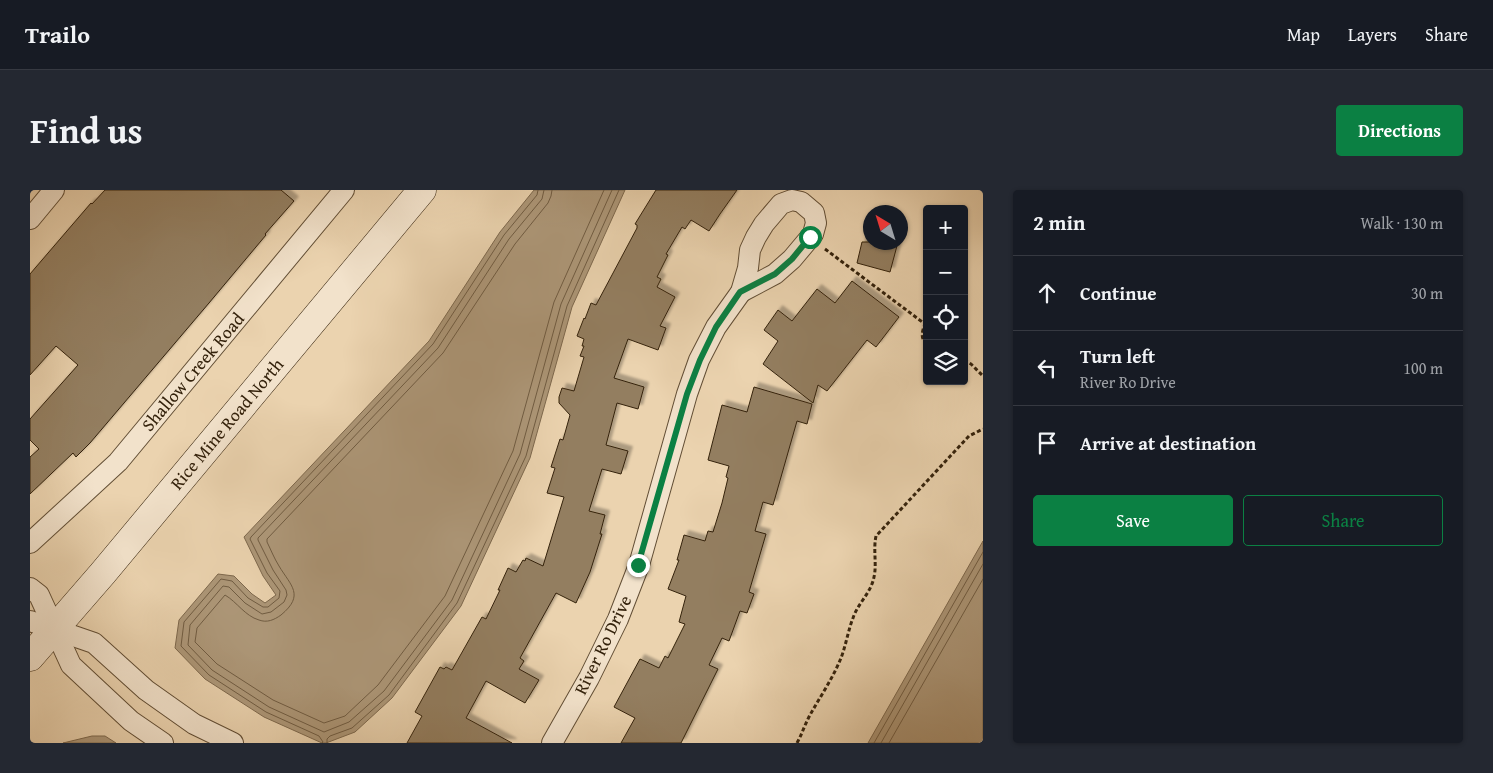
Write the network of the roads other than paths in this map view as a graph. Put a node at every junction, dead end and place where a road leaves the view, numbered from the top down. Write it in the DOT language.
graph roads {
  1 [pos="54,190"];
  2 [pos="344,190"];
  3 [pos="422,190"];
  4 [pos="30,219"];
  5 [pos="740,292"];
  6 [pos="30,543"];
  7 [pos="30,588"];
  8 [pos="42,625"];
  9 [pos="30,657"];
  10 [pos="163,743"];
  11 [pos="233,743"];
  12 [pos="552,743"];
  1 -- 4 [label="street"];
  2 -- 6 [label="street, Shallow Creek Road"];
  3 -- 8 [label="main road, Rice Mine Road North"];
  5 -- 5 [label="street"];
  5 -- 12 [label="street, River Ro Drive"];
  7 -- 8 [label="street"];
  8 -- 9 [label="main road, Rice Mine Road North"];
  8 -- 10 [label="street"];
  8 -- 11 [label="street"];
}
